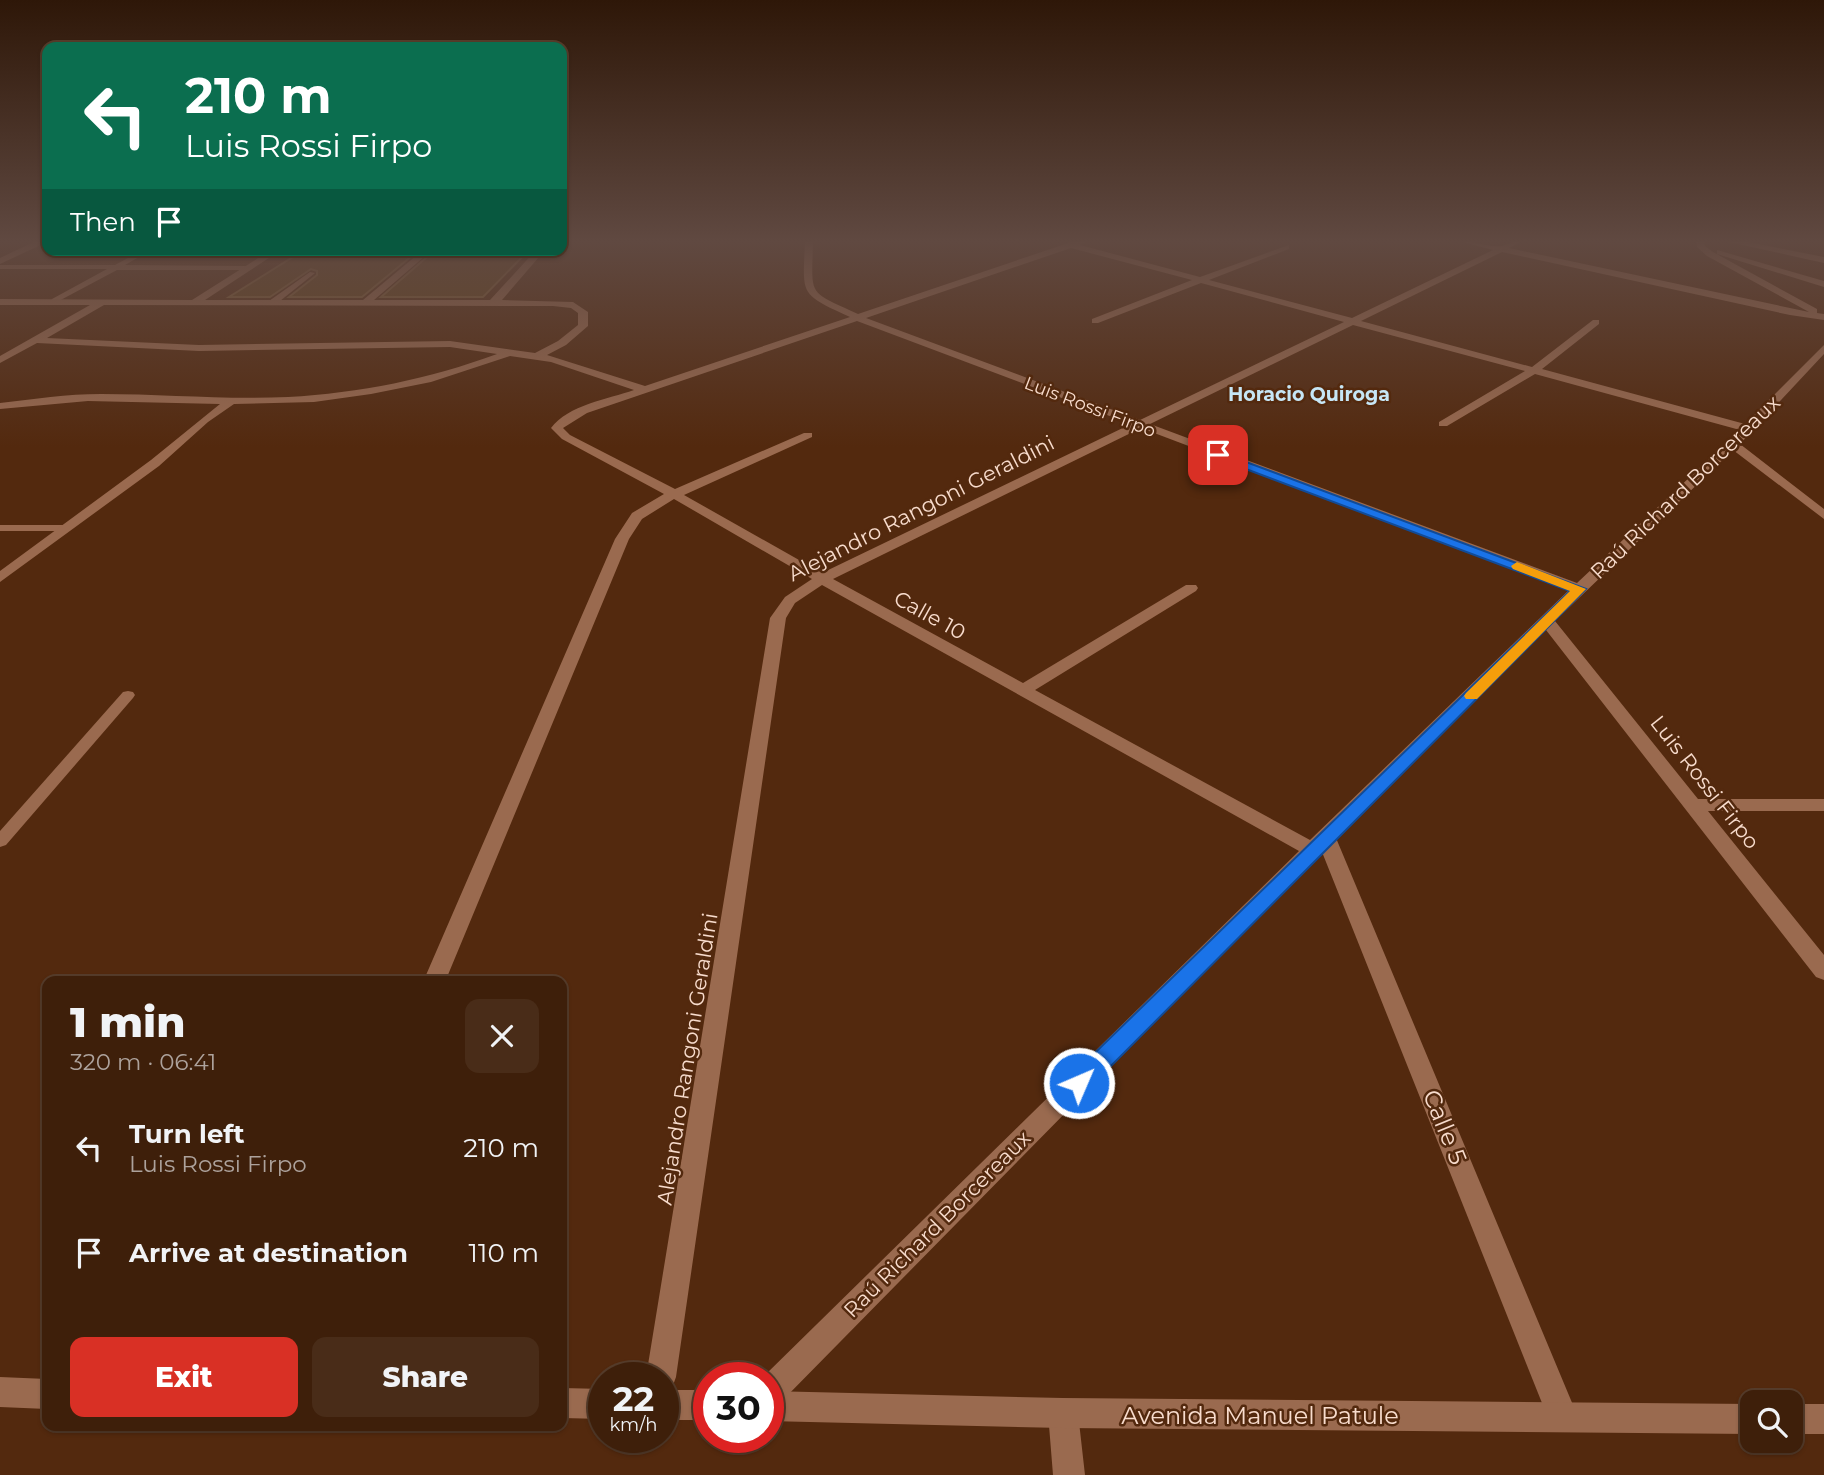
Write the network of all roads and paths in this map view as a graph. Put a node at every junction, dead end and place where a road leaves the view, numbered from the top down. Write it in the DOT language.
graph roads {
  1 [pos="90,309"];
  2 [pos="576,309"];
  3 [pos="839,309"];
  4 [pos="890,309"];
  5 [pos="1126,309"];
  6 [pos="1301,309"];
  7 [pos="1382,309"];
  8 [pos="1775,309"];
  9 [pos="1824,317"];
  10 [pos="861,319"];
  11 [pos="1095,321"];
  12 [pos="1596,322"];
  13 [pos="1353,323"];
  14 [pos="35,340"];
  15 [pos="1824,348"];
  16 [pos="510,352"];
  17 [pos="537,356"];
  18 [pos="0,360"];
  19 [pos="1535,370"];
  20 [pos="645,390"];
  21 [pos="233,401"];
  22 [pos="0,406"];
  23 [pos="1443,424"];
  24 [pos="1138,425"];
  25 [pos="1746,428"];
  26 [pos="808,435"];
  27 [pos="1733,444"];
  28 [pos="674,494"];
  29 [pos="1824,515"];
  30 [pos="0,528"];
  31 [pos="67,528"];
  32 [pos="0,578"];
  33 [pos="822,579"];
  34 [pos="1191,588"];
  35 [pos="1579,589"];
  36 [pos="1548,622"];
  37 [pos="1023,690"];
  38 [pos="128,695"];
  39 [pos="1824,804"];
  40 [pos="1695,805"];
  41 [pos="0,841"];
  42 [pos="1319,844"];
  43 [pos="1824,971"];
  44 [pos="437,976"];
  45 [pos="663,1362"];
  46 [pos="784,1376"];
  47 [pos="0,1392"];
  48 [pos="42,1394"];
  49 [pos="567,1403"];
  50 [pos="588,1404"];
  51 [pos="784,1406"];
  52 [pos="1063,1413"];
  53 [pos="1563,1417"];
  54 [pos="1740,1419"];
  55 [pos="1803,1419"];
  56 [pos="1824,1419"];
  57 [pos="1069,1475"];
  1 -- 14 [label="street"];
  2 -- 17 [label="street"];
  3 -- 10 [label="street, Luis Rossi Firpo"];
  4 -- 10 [label="street"];
  5 -- 11 [label="street"];
  6 -- 13 [label="street"];
  7 -- 13 [label="street, Alejandro Rangoni Geraldini"];
  8 -- 9 [label="street"];
  10 -- 20 [label="street"];
  10 -- 24 [label="street, Luis Rossi Firpo"];
  12 -- 19 [label="street"];
  13 -- 19 [label="street"];
  13 -- 24 [label="street, Alejandro Rangoni Geraldini"];
  14 -- 16 [label="street"];
  14 -- 18 [label="street"];
  15 -- 25 [label="street, Raú Richard Borcereaux"];
  16 -- 17 [label="street"];
  16 -- 21 [label="street"];
  17 -- 20 [label="street"];
  19 -- 23 [label="street"];
  19 -- 25 [label="street"];
  20 -- 28 [label="street, Calle 10"];
  21 -- 22 [label="street"];
  21 -- 31 [label="street"];
  24 -- 33 [label="street, Alejandro Rangoni Geraldini"];
  24 -- 35 [label="street, Luis Rossi Firpo"];
  25 -- 27 [label="street, Raú Richard Borcereaux"];
  26 -- 28 [label="street"];
  27 -- 29 [label="street"];
  27 -- 35 [label="street, Raú Richard Borcereaux"];
  28 -- 33 [label="street, Calle 10"];
  28 -- 44 [label="street"];
  30 -- 31 [label="lane"];
  31 -- 32 [label="street"];
  33 -- 37 [label="street, Calle 10"];
  33 -- 45 [label="street, Alejandro Rangoni Geraldini"];
  34 -- 37 [label="street"];
  35 -- 36 [label="street, Raú Richard Borcereaux"];
  36 -- 40 [label="street, Luis Rossi Firpo"];
  36 -- 42 [label="street, Raú Richard Borcereaux"];
  37 -- 42 [label="street, Calle 10"];
  38 -- 41 [label="lane"];
  39 -- 40 [label="street"];
  40 -- 43 [label="street, Luis Rossi Firpo"];
  42 -- 46 [label="street, Raú Richard Borcereaux"];
  42 -- 53 [label="street, Calle 5"];
  47 -- 48 [label="street"];
  49 -- 50 [label="street"];
  51 -- 52 [label="street, Avenida Manuel Patule"];
  52 -- 53 [label="street, Avenida Manuel Patule"];
  52 -- 57 [label="street"];
  53 -- 54 [label="street, Avenida Manuel Patule"];
  55 -- 56 [label="street"];
}
